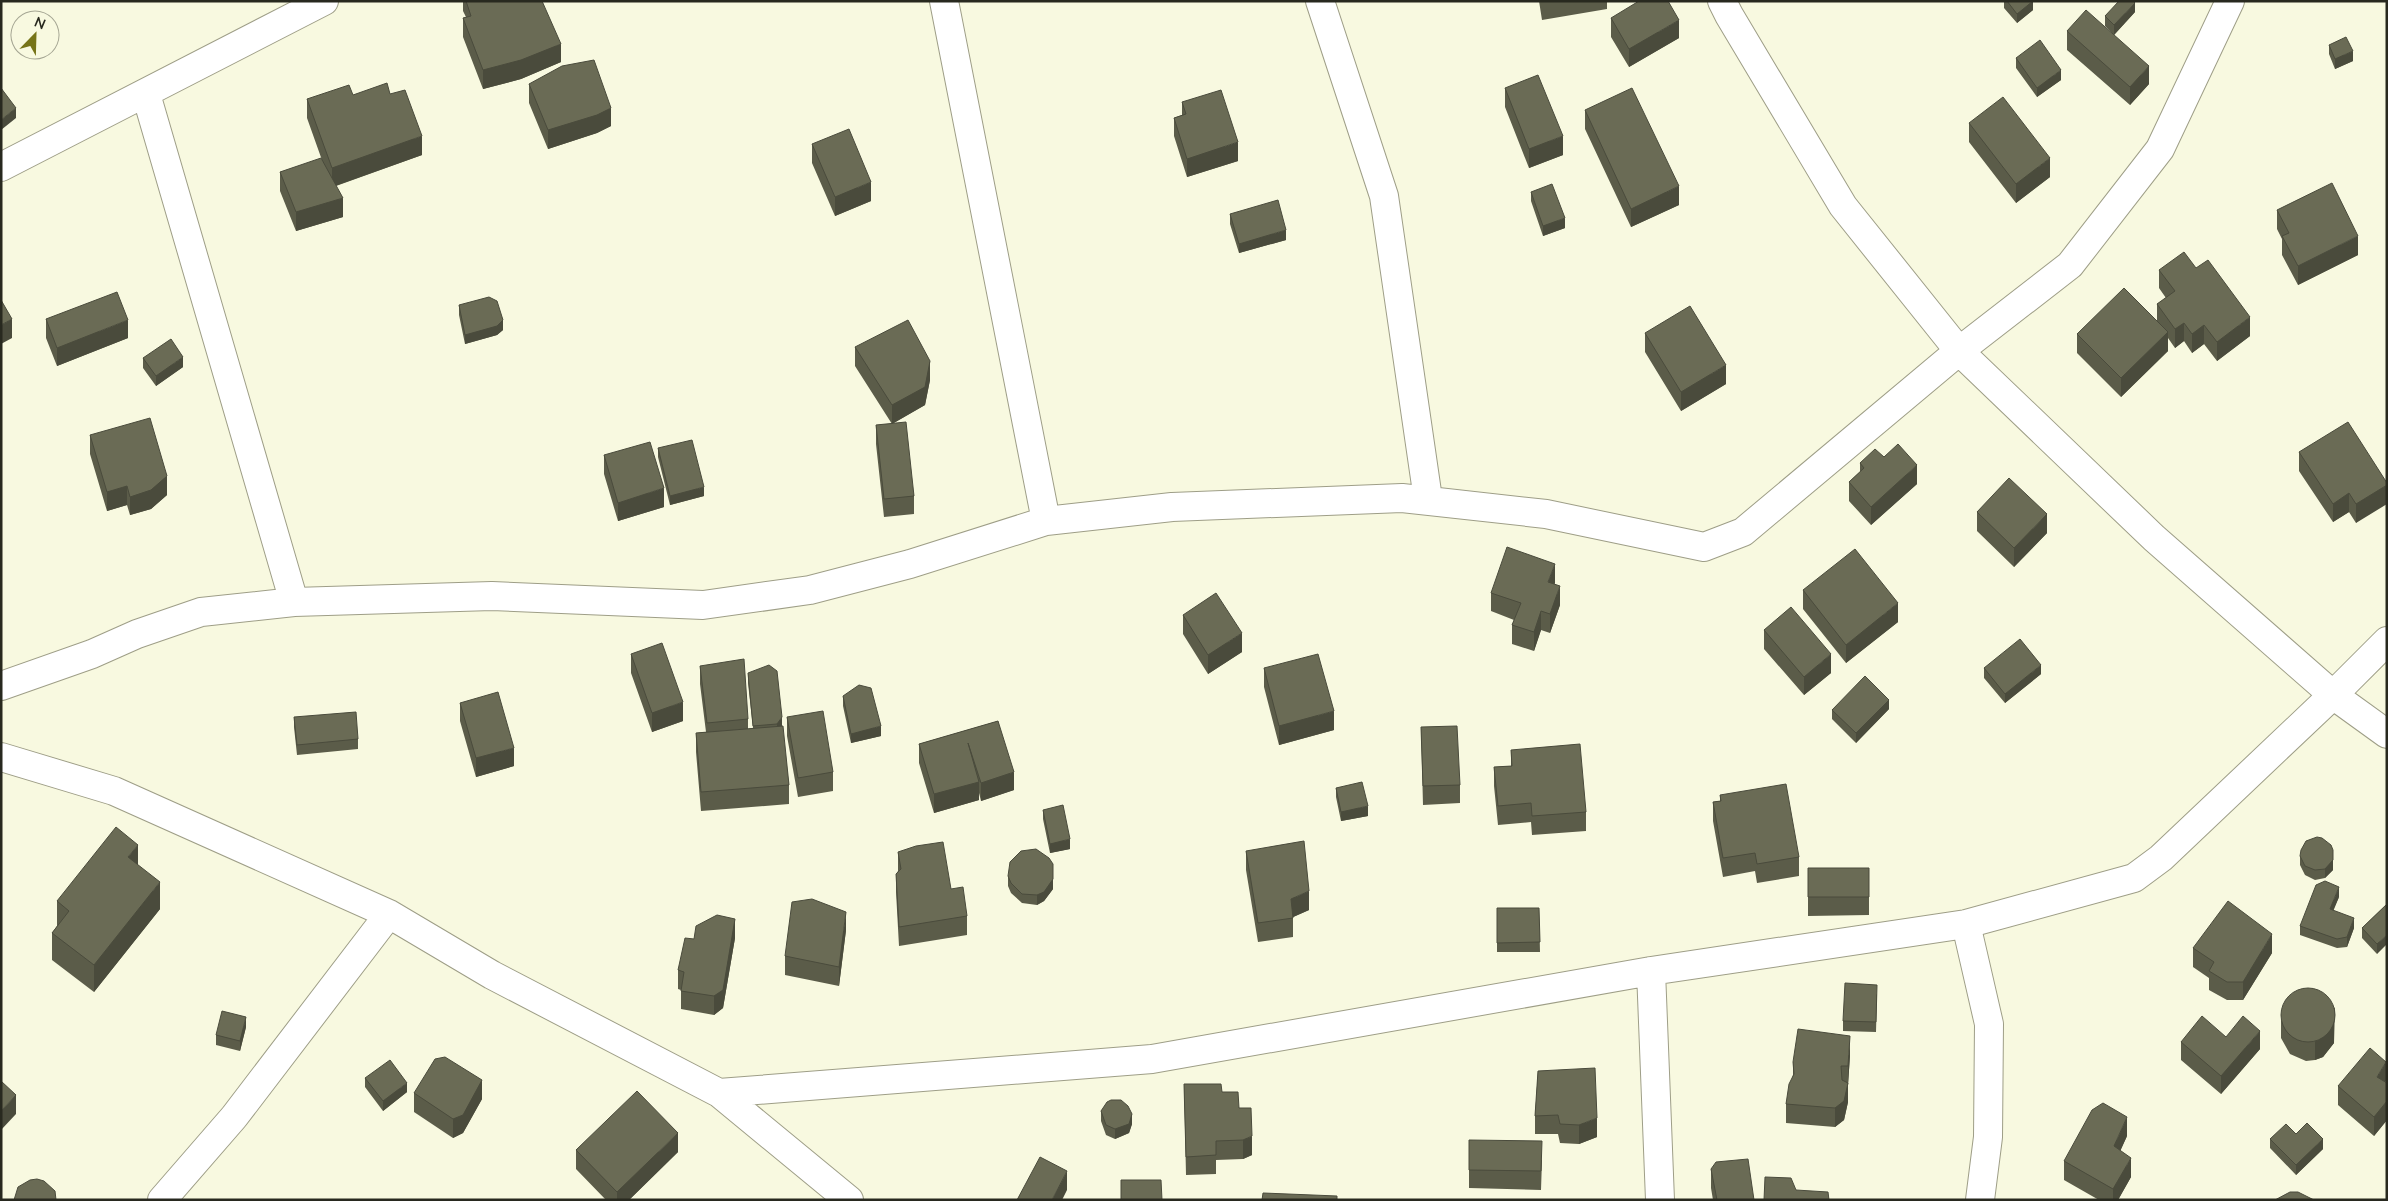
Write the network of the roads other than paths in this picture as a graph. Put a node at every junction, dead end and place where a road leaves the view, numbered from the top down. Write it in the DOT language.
graph roads {
  1 [pos="324,1"];
  2 [pos="944,1"];
  3 [pos="1320,1"];
  4 [pos="1722,1"];
  5 [pos="2230,1"];
  6 [pos="146,94"];
  7 [pos="1,167"];
  8 [pos="1959,351"];
  9 [pos="1428,499"];
  10 [pos="1046,521"];
  11 [pos="294,602"];
  12 [pos="2387,641"];
  13 [pos="1,686"];
  14 [pos="2333,695"];
  15 [pos="2387,734"];
  16 [pos="1,758"];
  17 [pos="389,914"];
  18 [pos="1966,924"];
  19 [pos="1651,971"];
  20 [pos="718,1093"];
  21 [pos="162,1200"];
  22 [pos="849,1200"];
  23 [pos="1660,1200"];
  24 [pos="1980,1200"];
  1 -- 6 [label="street"];
  2 -- 10 [label="street"];
  3 -- 9 [label="street"];
  4 -- 8 [label="street"];
  5 -- 8 [label="street"];
  6 -- 7 [label="street"];
  6 -- 11 [label="street"];
  8 -- 9 [label="street"];
  8 -- 14 [label="street"];
  9 -- 10 [label="street"];
  10 -- 11 [label="street"];
  11 -- 13 [label="street"];
  12 -- 14 [label="street"];
  14 -- 15 [label="street"];
  14 -- 18 [label="street"];
  16 -- 17 [label="street"];
  17 -- 20 [label="street"];
  17 -- 21 [label="street"];
  18 -- 19 [label="street"];
  18 -- 24 [label="street"];
  19 -- 20 [label="street"];
  19 -- 23 [label="street"];
  20 -- 22 [label="street"];
}
